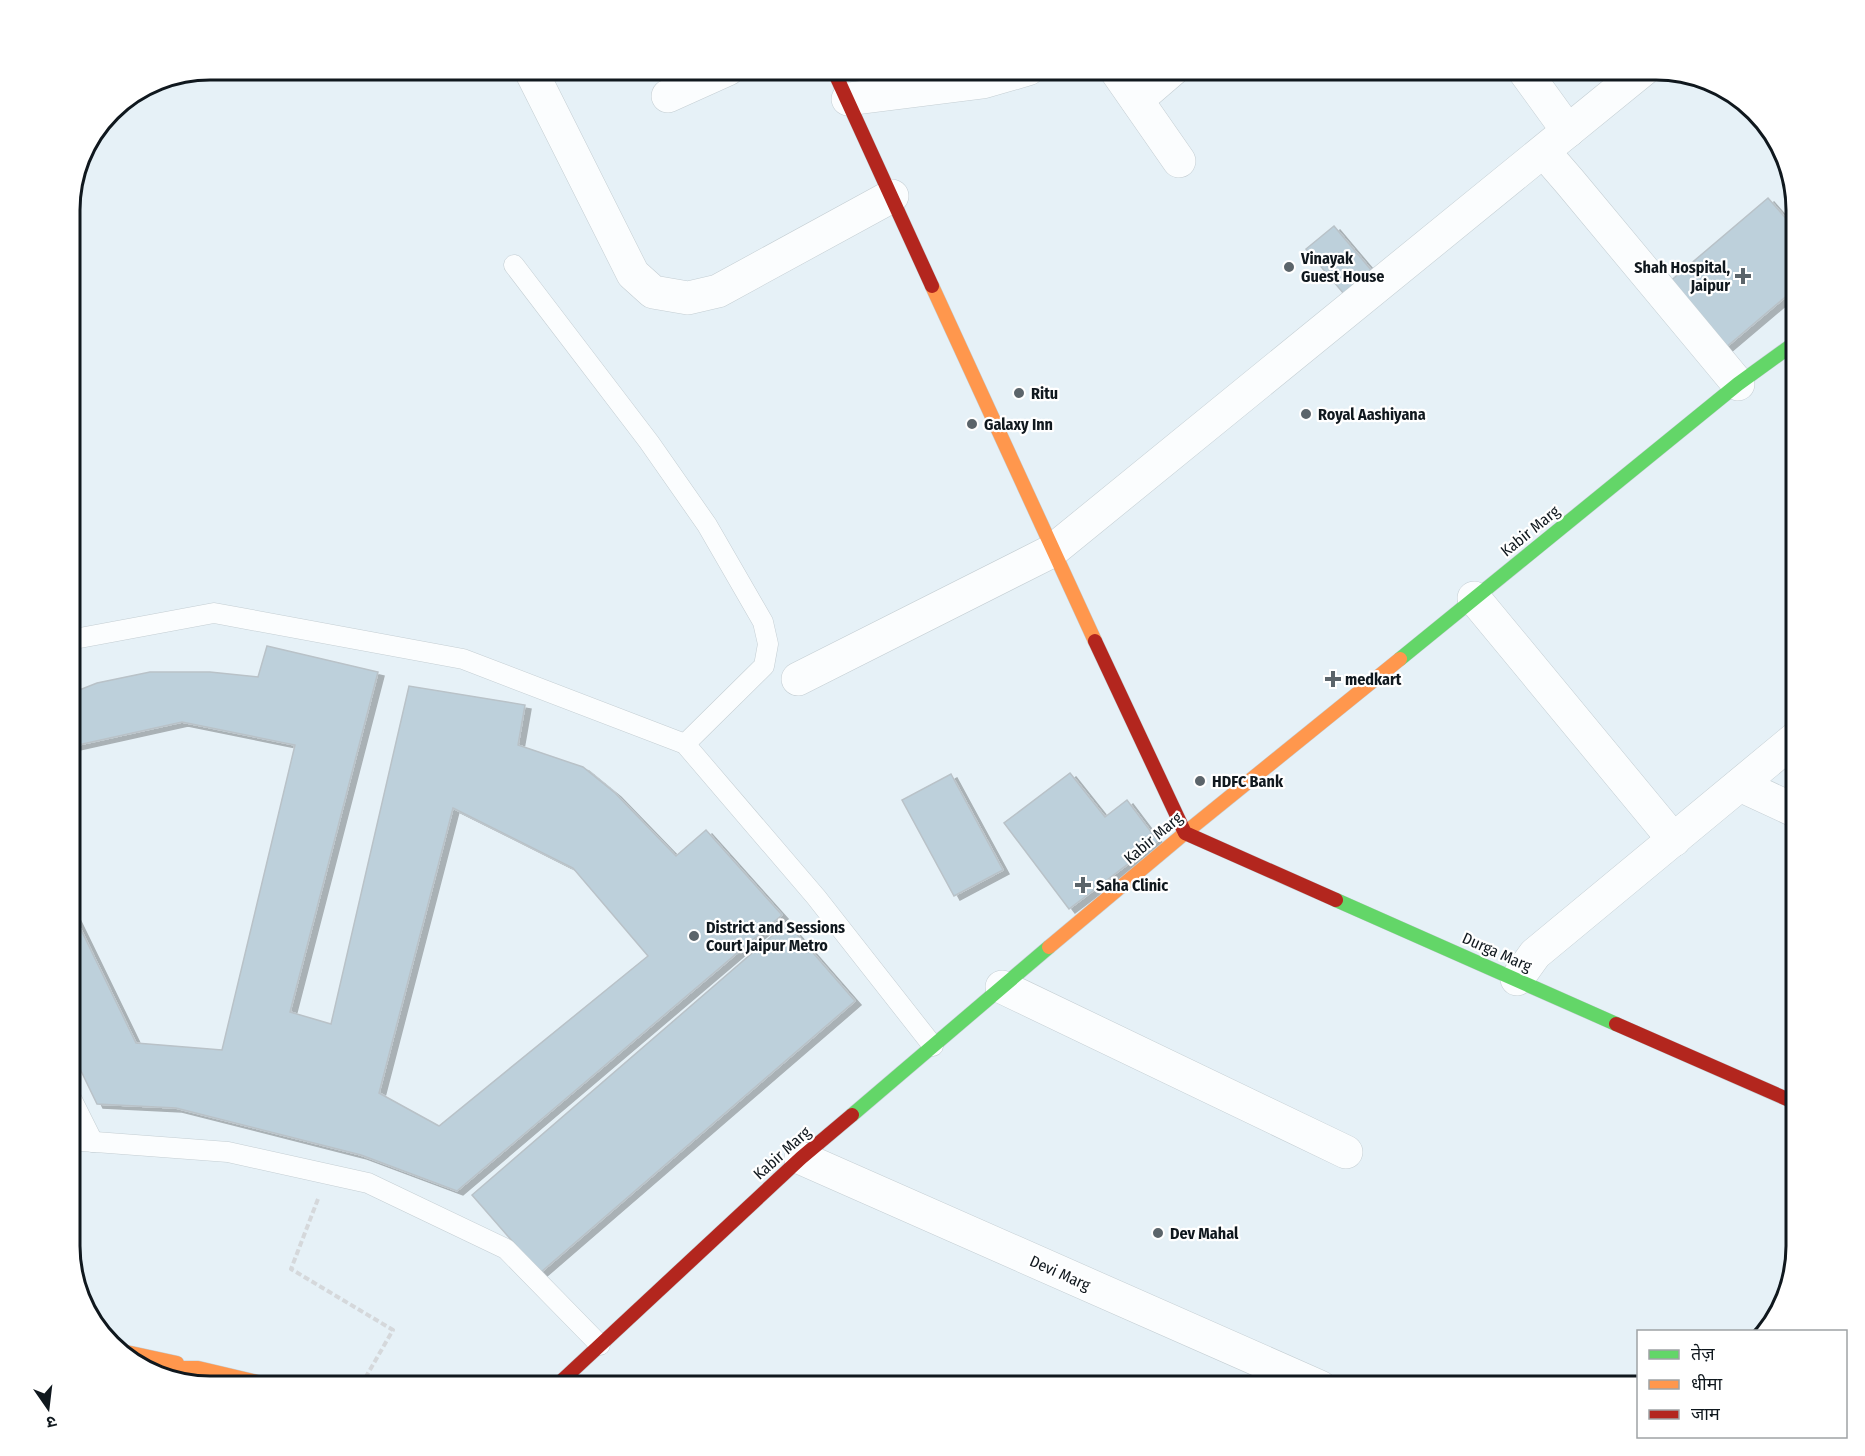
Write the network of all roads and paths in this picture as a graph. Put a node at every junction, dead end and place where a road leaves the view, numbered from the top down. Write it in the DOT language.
graph roads {
  1 [pos="536,80"];
  2 [pos="704,80"];
  3 [pos="838,80"];
  4 [pos="989,80"];
  5 [pos="1123,80"];
  6 [pos="1160,80"];
  7 [pos="1531,80"];
  8 [pos="1631,80"];
  9 [pos="668,96"];
  10 [pos="848,99"];
  11 [pos="1137,100"];
  12 [pos="1568,131"];
  13 [pos="1544,152"];
  14 [pos="1179,161"];
  15 [pos="892,196"];
  16 [pos="514,265"];
  17 [pos="1786,349"];
  18 [pos="1738,384"];
  19 [pos="1052,551"];
  20 [pos="1474,598"];
  21 [pos="80,638"];
  22 [pos="798,679"];
  23 [pos="686,744"];
  24 [pos="1786,746"];
  25 [pos="1740,785"];
  26 [pos="1786,806"];
  27 [pos="1185,832"];
  28 [pos="1674,840"];
  29 [pos="1517,979"];
  30 [pos="1002,987"];
  31 [pos="933,1046"];
  32 [pos="1786,1099"];
  33 [pos="80,1116"];
  34 [pos="80,1141"];
  35 [pos="93,1142"];
  36 [pos="1346,1152"];
  37 [pos="801,1158"];
  38 [pos="327,1173"];
  39 [pos="600,1345"];
  40 [pos="136,1354"];
  41 [pos="163,1368"];
  42 [pos="198,1368"];
  43 [pos="232,1376"];
  44 [pos="366,1376"];
  45 [pos="567,1376"];
  46 [pos="1295,1376"];
  1 -- 15 [label="street"];
  2 -- 9 [label="street"];
  3 -- 10 [label="street"];
  4 -- 10 [label="street"];
  5 -- 11 [label="street"];
  6 -- 11 [label="street"];
  7 -- 12 [label="street"];
  8 -- 12 [label="street"];
  10 -- 15 [label="street"];
  11 -- 14 [label="street"];
  12 -- 13 [label="street"];
  13 -- 18 [label="street"];
  13 -- 19 [label="street"];
  15 -- 19 [label="street"];
  16 -- 23 [label="lane"];
  17 -- 18 [label="street, Kabir Marg"];
  18 -- 20 [label="street, Kabir Marg"];
  19 -- 22 [label="street"];
  19 -- 27 [label="street"];
  20 -- 27 [label="street, Kabir Marg"];
  20 -- 28 [label="street"];
  21 -- 23 [label="lane"];
  23 -- 31 [label="lane"];
  24 -- 25 [label="street"];
  25 -- 26 [label="street"];
  25 -- 28 [label="street"];
  27 -- 29 [label="street, Durga Marg"];
  27 -- 30 [label="street, Kabir Marg"];
  28 -- 29 [label="street"];
  29 -- 32 [label="street, Durga Marg"];
  30 -- 31 [label="street, Kabir Marg"];
  30 -- 36 [label="street"];
  31 -- 37 [label="street, Kabir Marg"];
  33 -- 35 [label="lane"];
  34 -- 35 [label="lane"];
  35 -- 38 [label="lane"];
  37 -- 39 [label="street, Kabir Marg"];
  37 -- 46 [label="street, Devi Marg"];
  38 -- 39 [label="lane"];
  38 -- 44 [label="path"];
  39 -- 45 [label="street, Kabir Marg"];
  40 -- 42 [label="street"];
  41 -- 42 [label="street"];
  42 -- 43 [label="street"];
}
